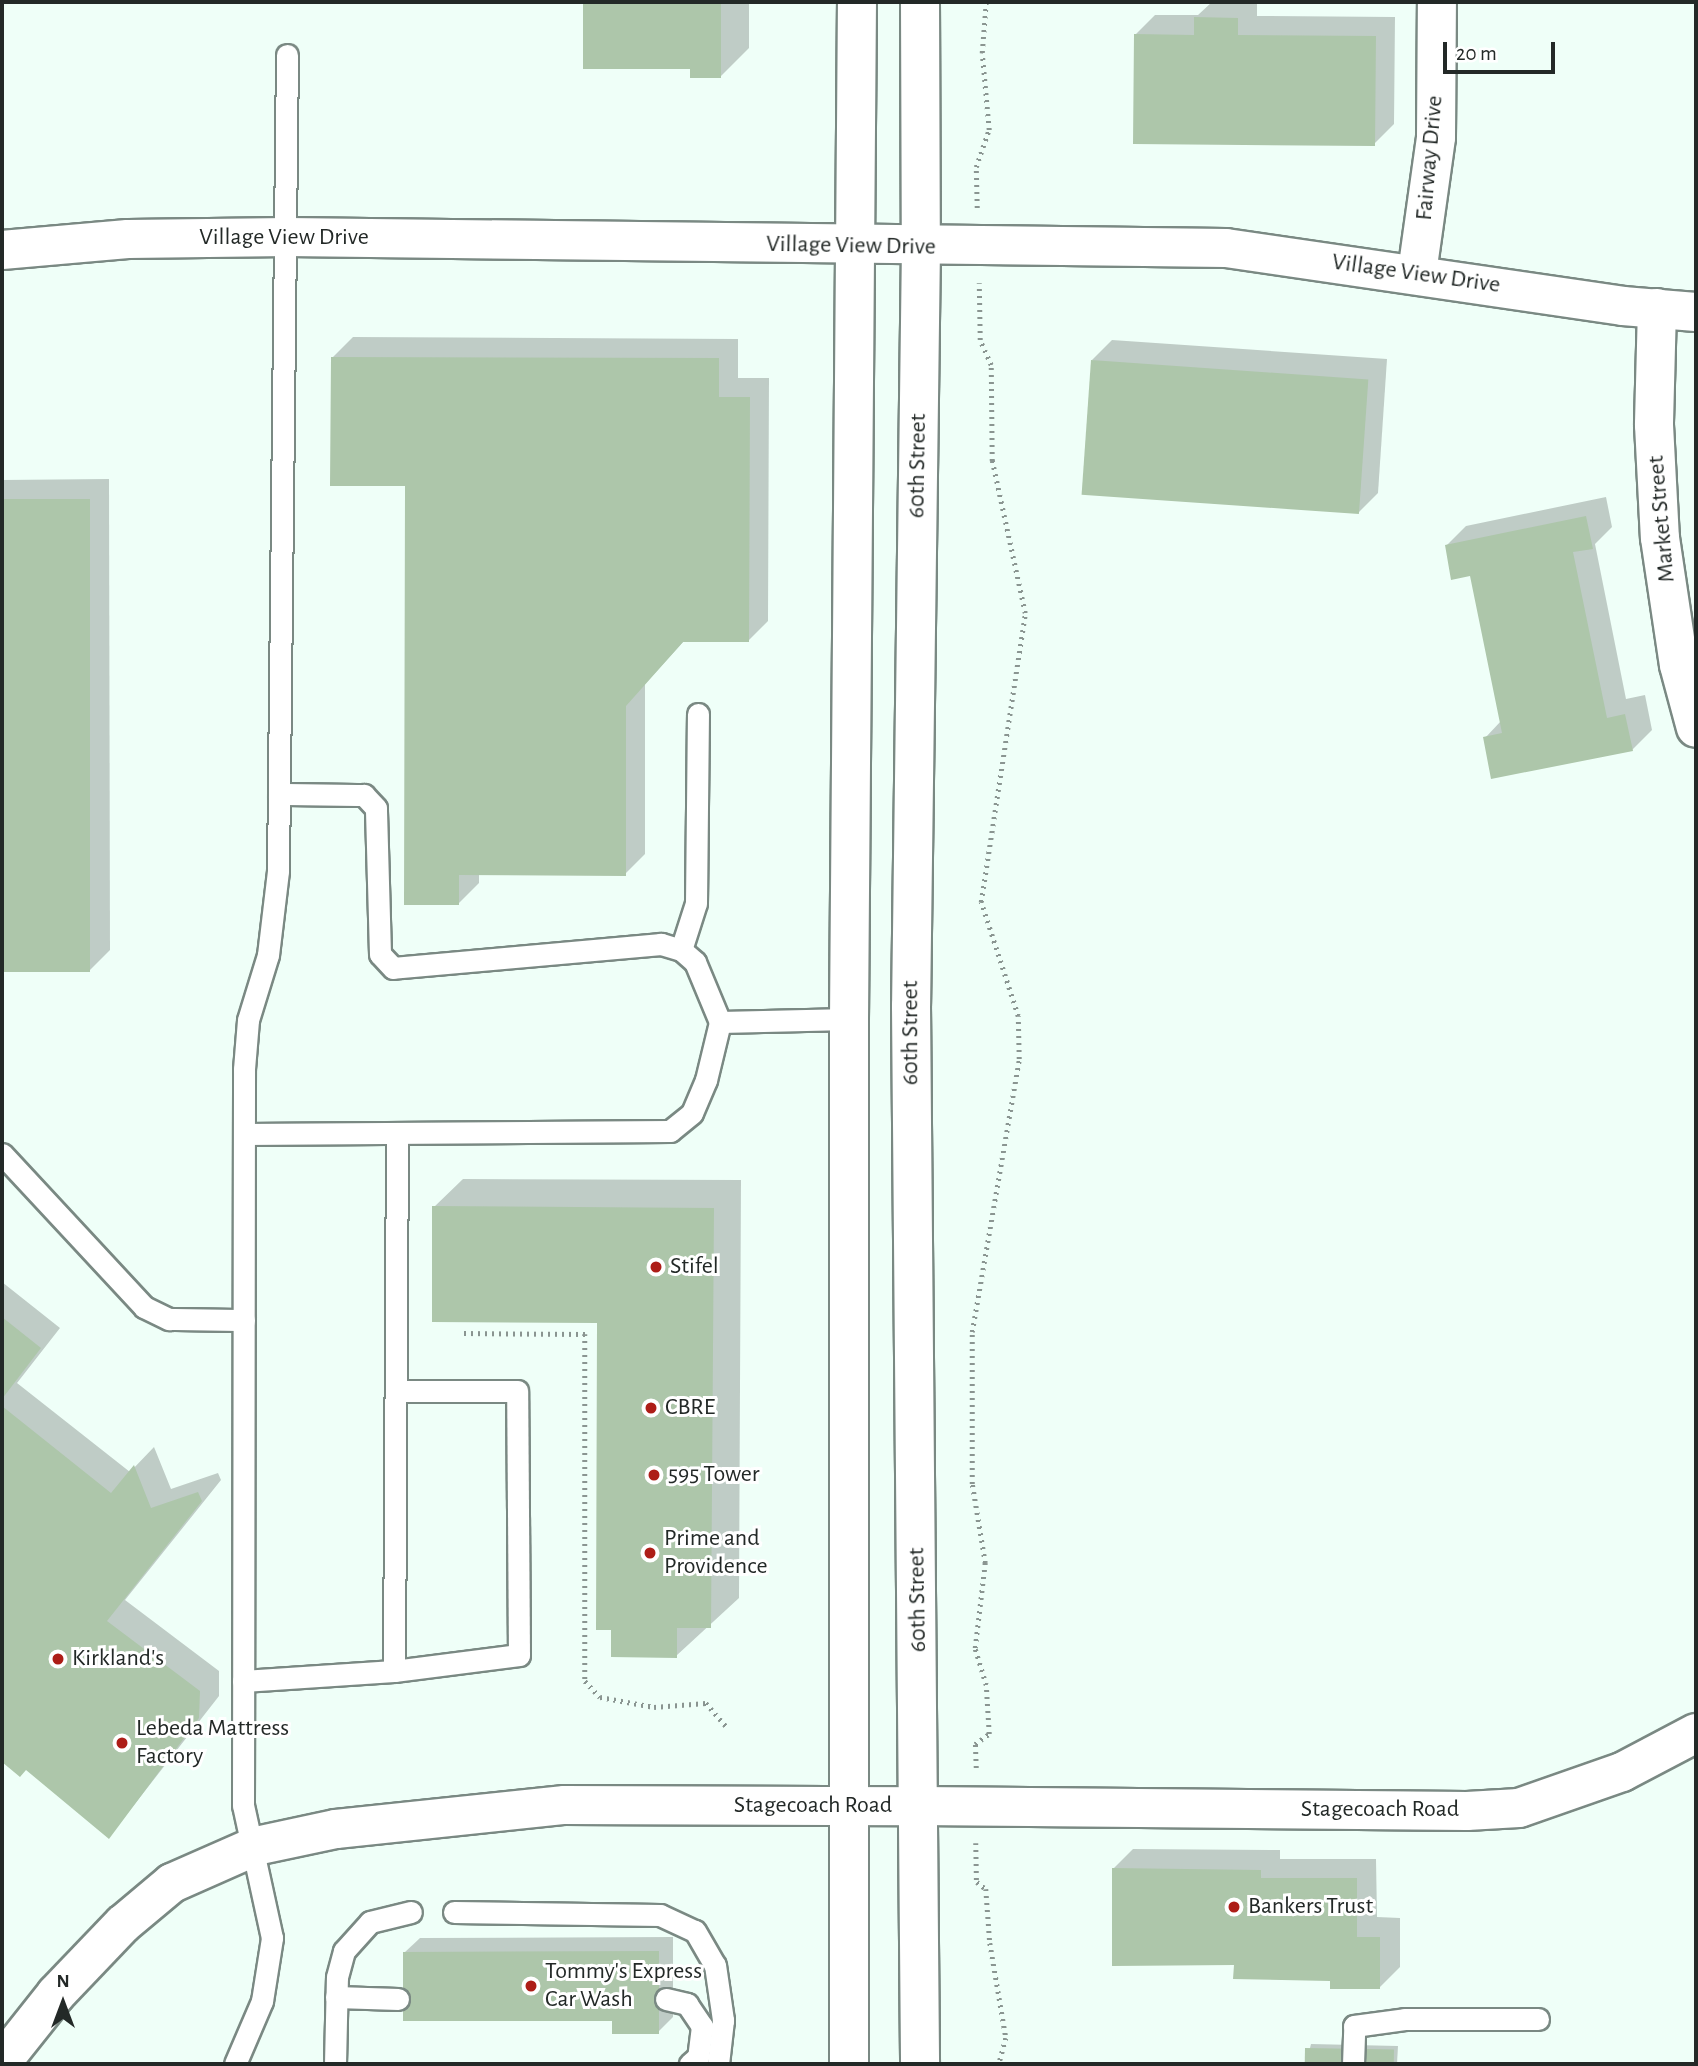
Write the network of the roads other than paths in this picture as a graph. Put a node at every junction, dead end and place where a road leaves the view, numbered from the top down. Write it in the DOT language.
graph roads {
  1 [pos="857,2"];
  2 [pos="920,2"];
  3 [pos="1437,2"];
  4 [pos="287,55"];
  5 [pos="288,237"];
  6 [pos="856,246"];
  7 [pos="921,246"];
  8 [pos="2,250"];
  9 [pos="1417,273"];
  10 [pos="1657,308"];
  11 [pos="1696,312"];
  12 [pos="698,714"];
  13 [pos="1696,727"];
  14 [pos="279,794"];
  15 [pos="681,950"];
  16 [pos="849,1019"];
  17 [pos="720,1022"];
  18 [pos="244,1134"];
  19 [pos="397,1135"];
  20 [pos="2,1154"];
  21 [pos="244,1320"];
  22 [pos="397,1391"];
  23 [pos="394,1671"];
  24 [pos="243,1681"];
  25 [pos="1696,1733"];
  26 [pos="851,1806"];
  27 [pos="920,1806"];
  28 [pos="256,1846"];
  29 [pos="411,1912"];
  30 [pos="454,1912"];
  31 [pos="336,1997"];
  32 [pos="398,1999"];
  33 [pos="666,1999"];
  34 [pos="1538,2019"];
  35 [pos="2,2062"];
  36 [pos="235,2064"];
  37 [pos="334,2064"];
  38 [pos="690,2064"];
  39 [pos="718,2064"];
  40 [pos="849,2064"];
  41 [pos="920,2064"];
  42 [pos="1353,2064"];
  1 -- 6 [label="street"];
  2 -- 7 [label="street, 60th Street"];
  3 -- 9 [label="street, Fairway Drive"];
  4 -- 5 [label="lane"];
  5 -- 6 [label="street, Village View Drive"];
  5 -- 8 [label="street, Village View Drive"];
  5 -- 14 [label="lane"];
  6 -- 7 [label="street, Village View Drive"];
  6 -- 16 [label="street"];
  7 -- 9 [label="street, Village View Drive"];
  7 -- 27 [label="street, 60th Street"];
  9 -- 10 [label="street, Village View Drive"];
  10 -- 11 [label="street, Village View Drive"];
  10 -- 13 [label="street, Market Street"];
  12 -- 15 [label="lane"];
  14 -- 15 [label="lane"];
  14 -- 18 [label="lane"];
  15 -- 17 [label="lane"];
  16 -- 17 [label="lane"];
  16 -- 26 [label="street"];
  17 -- 19 [label="lane"];
  18 -- 19 [label="lane"];
  18 -- 21 [label="lane"];
  19 -- 22 [label="lane"];
  20 -- 21 [label="lane"];
  21 -- 24 [label="lane"];
  22 -- 23 [label="lane"];
  22 -- 23 [label="lane"];
  23 -- 24 [label="lane"];
  24 -- 28 [label="lane"];
  25 -- 27 [label="street, Stagecoach Road"];
  26 -- 27 [label="street, Stagecoach Road"];
  26 -- 28 [label="street, Stagecoach Road"];
  26 -- 40 [label="street"];
  27 -- 41 [label="street, 60th Street"];
  28 -- 35 [label="street, Stagecoach Road"];
  28 -- 36 [label="lane"];
  29 -- 31 [label="lane"];
  30 -- 39 [label="lane"];
  31 -- 32 [label="lane"];
  31 -- 37 [label="lane"];
  33 -- 38 [label="lane"];
  34 -- 42 [label="lane"];
}
